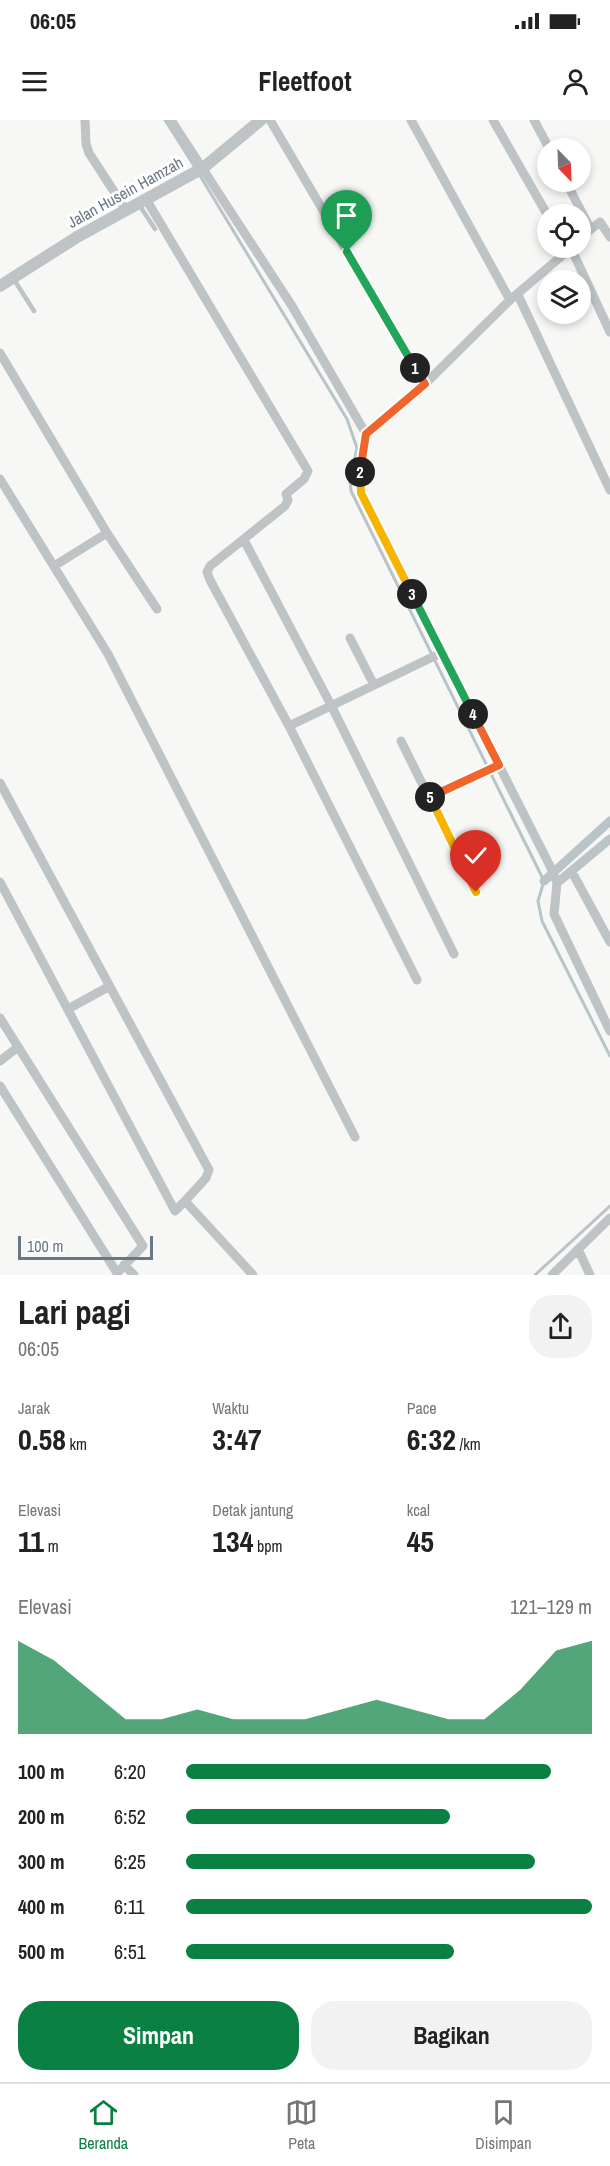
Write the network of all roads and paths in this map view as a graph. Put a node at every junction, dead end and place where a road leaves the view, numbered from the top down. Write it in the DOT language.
graph roads {
  1 [pos="85,120"];
  2 [pos="171,120"];
  3 [pos="261,120"];
  4 [pos="270,120"];
  5 [pos="411,120"];
  6 [pos="493,120"];
  7 [pos="534,120"];
  8 [pos="544,138"];
  9 [pos="200,170"];
  10 [pos="142,201"];
  11 [pos="541,204"];
  12 [pos="126,210"];
  13 [pos="591,227"];
  14 [pos="155,229"];
  15 [pos="610,237"];
  16 [pos="556,258"];
  17 [pos="576,258"];
  18 [pos="12,278"];
  19 [pos="0,286"];
  20 [pos="514,298"];
  21 [pos="34,311"];
  22 [pos="610,332"];
  23 [pos="0,353"];
  24 [pos="425,384"];
  25 [pos="366,434"];
  26 [pos="0,479"];
  27 [pos="610,490"];
  28 [pos="107,533"];
  29 [pos="244,540"];
  30 [pos="54,566"];
  31 [pos="157,609"];
  32 [pos="350,638"];
  33 [pos="436,655"];
  34 [pos="374,685"];
  35 [pos="331,705"];
  36 [pos="289,726"];
  37 [pos="401,741"];
  38 [pos="494,767"];
  39 [pos="0,783"];
  40 [pos="430,796"];
  41 [pos="610,840"];
  42 [pos="572,872"];
  43 [pos="555,880"];
  44 [pos="0,882"];
  45 [pos="476,892"];
  46 [pos="610,942"];
  47 [pos="454,954"];
  48 [pos="417,980"];
  49 [pos="108,987"];
  50 [pos="68,1009"];
  51 [pos="0,1018"];
  52 [pos="610,1031"];
  53 [pos="18,1047"];
  54 [pos="0,1061"];
  55 [pos="0,1086"];
  56 [pos="355,1137"];
  57 [pos="185,1201"];
  58 [pos="610,1218"];
  59 [pos="578,1249"];
  60 [pos="124,1265"];
  61 [pos="134,1275"];
  62 [pos="253,1275"];
  63 [pos="552,1275"];
  64 [pos="590,1275"];
  1 -- 12 [label="street"];
  2 -- 9 [label="street"];
  3 -- 9 [label="street, Jalan Husein Hamzah"];
  4 -- 24 [label="street"];
  5 -- 20 [label="street"];
  6 -- 11 [label="street"];
  7 -- 8 [label="street"];
  9 -- 10 [label="street, Jalan Husein Hamzah"];
  9 -- 25 [label="street"];
  10 -- 12 [label="street, Jalan Husein Hamzah"];
  10 -- 14 [label="lane"];
  10 -- 29 [label="street"];
  12 -- 18 [label="street, Jalan Husein Hamzah"];
  13 -- 15 [label="street"];
  16 -- 20 [label="street"];
  17 -- 22 [label="street"];
  18 -- 19 [label="street, Jalan Husein Hamzah"];
  18 -- 21 [label="lane"];
  20 -- 24 [label="street"];
  20 -- 27 [label="street"];
  23 -- 28 [label="street"];
  24 -- 25 [label="street"];
  25 -- 33 [label="street"];
  26 -- 30 [label="street"];
  28 -- 30 [label="street"];
  28 -- 31 [label="street"];
  29 -- 35 [label="street"];
  29 -- 36 [label="street"];
  30 -- 56 [label="street"];
  32 -- 34 [label="street"];
  33 -- 34 [label="street"];
  33 -- 38 [label="street"];
  34 -- 35 [label="street"];
  35 -- 36 [label="street"];
  35 -- 47 [label="street"];
  36 -- 48 [label="street"];
  37 -- 40 [label="street"];
  38 -- 40 [label="street"];
  38 -- 43 [label="street"];
  39 -- 49 [label="street"];
  40 -- 45 [label="street"];
  41 -- 42 [label="street"];
  42 -- 43 [label="street"];
  42 -- 46 [label="street"];
  43 -- 52 [label="street"];
  44 -- 50 [label="street"];
  49 -- 50 [label="street"];
  49 -- 57 [label="street"];
  50 -- 57 [label="street"];
  51 -- 53 [label="street"];
  53 -- 54 [label="street"];
  53 -- 60 [label="street"];
  55 -- 60 [label="street"];
  57 -- 62 [label="street"];
  58 -- 59 [label="street"];
  59 -- 63 [label="street"];
  59 -- 64 [label="street"];
  60 -- 61 [label="street"];
}
